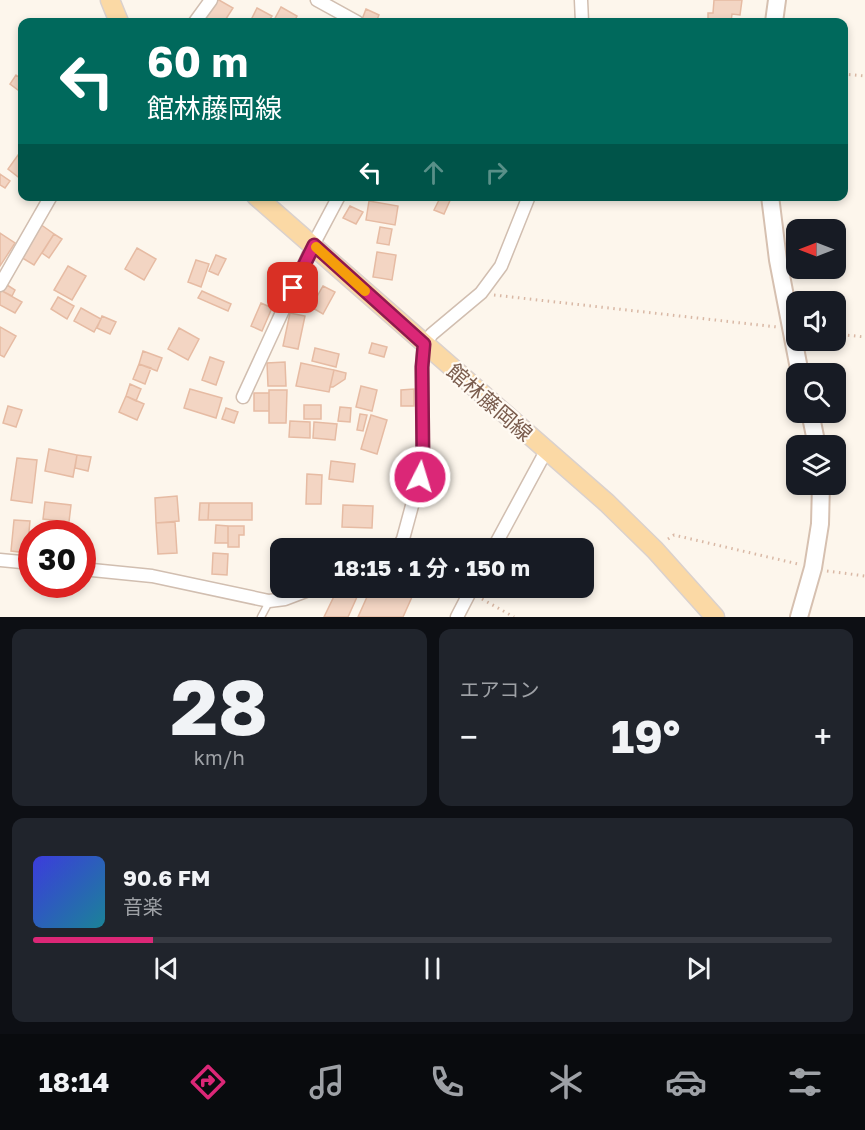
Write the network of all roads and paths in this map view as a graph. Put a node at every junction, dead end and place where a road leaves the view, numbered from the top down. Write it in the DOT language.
graph roads {
  1 [pos="110,0"];
  2 [pos="211,0"];
  3 [pos="317,0"];
  4 [pos="581,0"];
  5 [pos="777,0"];
  6 [pos="333,11"];
  7 [pos="117,18"];
  8 [pos="198,18"];
  9 [pos="329,18"];
  10 [pos="348,18"];
  11 [pos="582,18"];
  12 [pos="775,18"];
  13 [pos="848,74"];
  14 [pos="865,76"];
  15 [pos="48,201"];
  16 [pos="262,201"];
  17 [pos="336,201"];
  18 [pos="527,201"];
  19 [pos="771,201"];
  20 [pos="314,245"];
  21 [pos="0,285"];
  22 [pos="481,293"];
  23 [pos="786,306"];
  24 [pos="786,329"];
  25 [pos="846,335"];
  26 [pos="865,337"];
  27 [pos="424,344"];
  28 [pos="243,397"];
  29 [pos="546,452"];
  30 [pos="821,495"];
  31 [pos="403,538"];
  32 [pos="498,538"];
  33 [pos="655,550"];
  34 [pos="0,560"];
  35 [pos="18,562"];
  36 [pos="813,568"];
  37 [pos="96,570"];
  38 [pos="865,576"];
  39 [pos="288,598"];
  40 [pos="464,598"];
  41 [pos="483,598"];
  42 [pos="269,601"];
  43 [pos="261,617"];
  44 [pos="457,617"];
  45 [pos="514,617"];
  46 [pos="715,617"];
  47 [pos="799,617"];
  1 -- 7 [label="main road"];
  2 -- 8 [label="street"];
  3 -- 6 [label="street"];
  4 -- 11 [label="street"];
  5 -- 12 [label="main road"];
  6 -- 9 [label="street"];
  6 -- 10 [label="street"];
  13 -- 14 [label="path"];
  15 -- 21 [label="street"];
  16 -- 20 [label="main road, 館林藤岡線"];
  17 -- 20 [label="street"];
  18 -- 22 [label="street"];
  19 -- 23 [label="main road"];
  20 -- 27 [label="main road, 館林藤岡線"];
  20 -- 28 [label="street"];
  22 -- 24 [label="path"];
  22 -- 27 [label="street"];
  25 -- 26 [label="path"];
  27 -- 29 [label="main road, 館林藤岡線"];
  27 -- 31 [label="street"];
  29 -- 32 [label="street"];
  29 -- 33 [label="main road, 館林藤岡線"];
  30 -- 36 [label="main road"];
  33 -- 36 [label="path"];
  33 -- 46 [label="main road, 館林藤岡線"];
  34 -- 35 [label="street"];
  36 -- 38 [label="path"];
  36 -- 47 [label="main road"];
  37 -- 42 [label="street"];
  39 -- 42 [label="street"];
  40 -- 44 [label="street"];
  41 -- 45 [label="path"];
  42 -- 43 [label="lane"];
}
